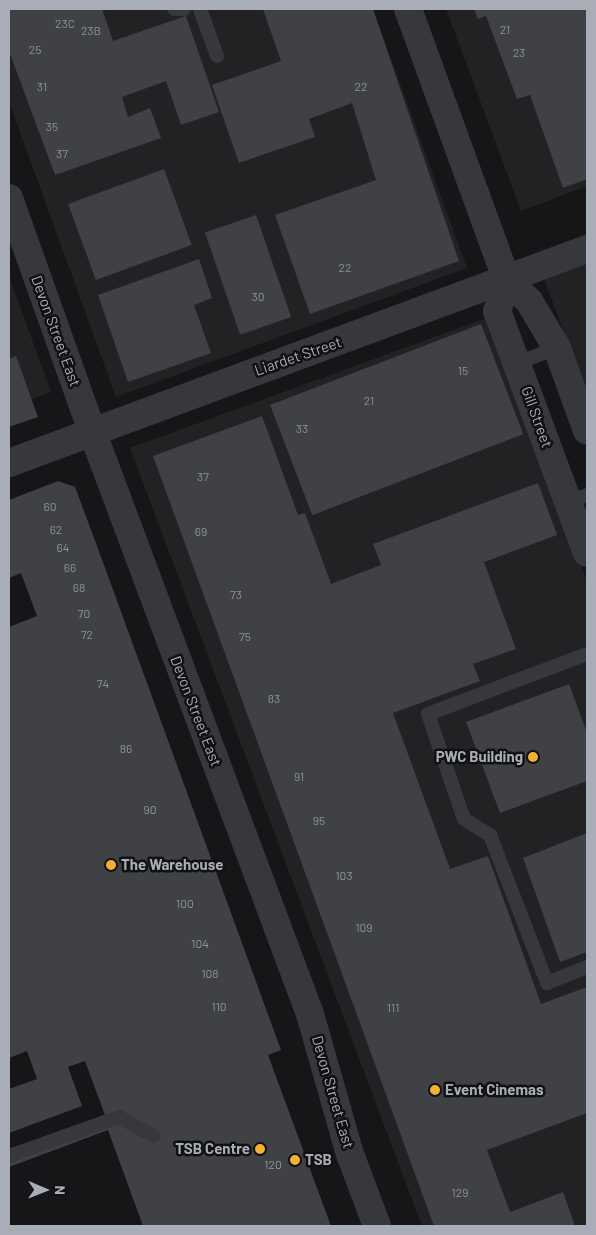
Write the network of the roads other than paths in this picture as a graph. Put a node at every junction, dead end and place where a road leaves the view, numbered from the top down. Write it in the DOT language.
graph roads {
  1 [pos="174,9"];
  2 [pos="184,9"];
  3 [pos="200,9"];
  4 [pos="408,9"];
  5 [pos="217,56"];
  6 [pos="9,198"];
  7 [pos="587,249"];
  8 [pos="507,280"];
  9 [pos="557,348"];
  10 [pos="517,364"];
  11 [pos="92,431"];
  12 [pos="587,432"];
  13 [pos="9,463"];
  14 [pos="578,499"];
  15 [pos="587,553"];
  16 [pos="587,654"];
  17 [pos="587,967"];
  18 [pos="153,1136"];
  19 [pos="9,1156"];
  20 [pos="377,1226"];
  1 -- 2 [label="lane"];
  3 -- 5 [label="lane"];
  4 -- 8 [label="street"];
  6 -- 11 [label="street, Devon Street East"];
  7 -- 8 [label="street, Liardet Street"];
  8 -- 9 [label="street"];
  8 -- 10 [label="street, Gill Street"];
  8 -- 11 [label="street, Liardet Street"];
  9 -- 10 [label="lane"];
  9 -- 12 [label="street"];
  10 -- 14 [label="street, Gill Street"];
  11 -- 13 [label="street, Liardet Street"];
  11 -- 20 [label="street, Devon Street East"];
  14 -- 15 [label="street, Gill Street"];
  16 -- 17 [label="lane"];
  18 -- 19 [label="lane"];
}
